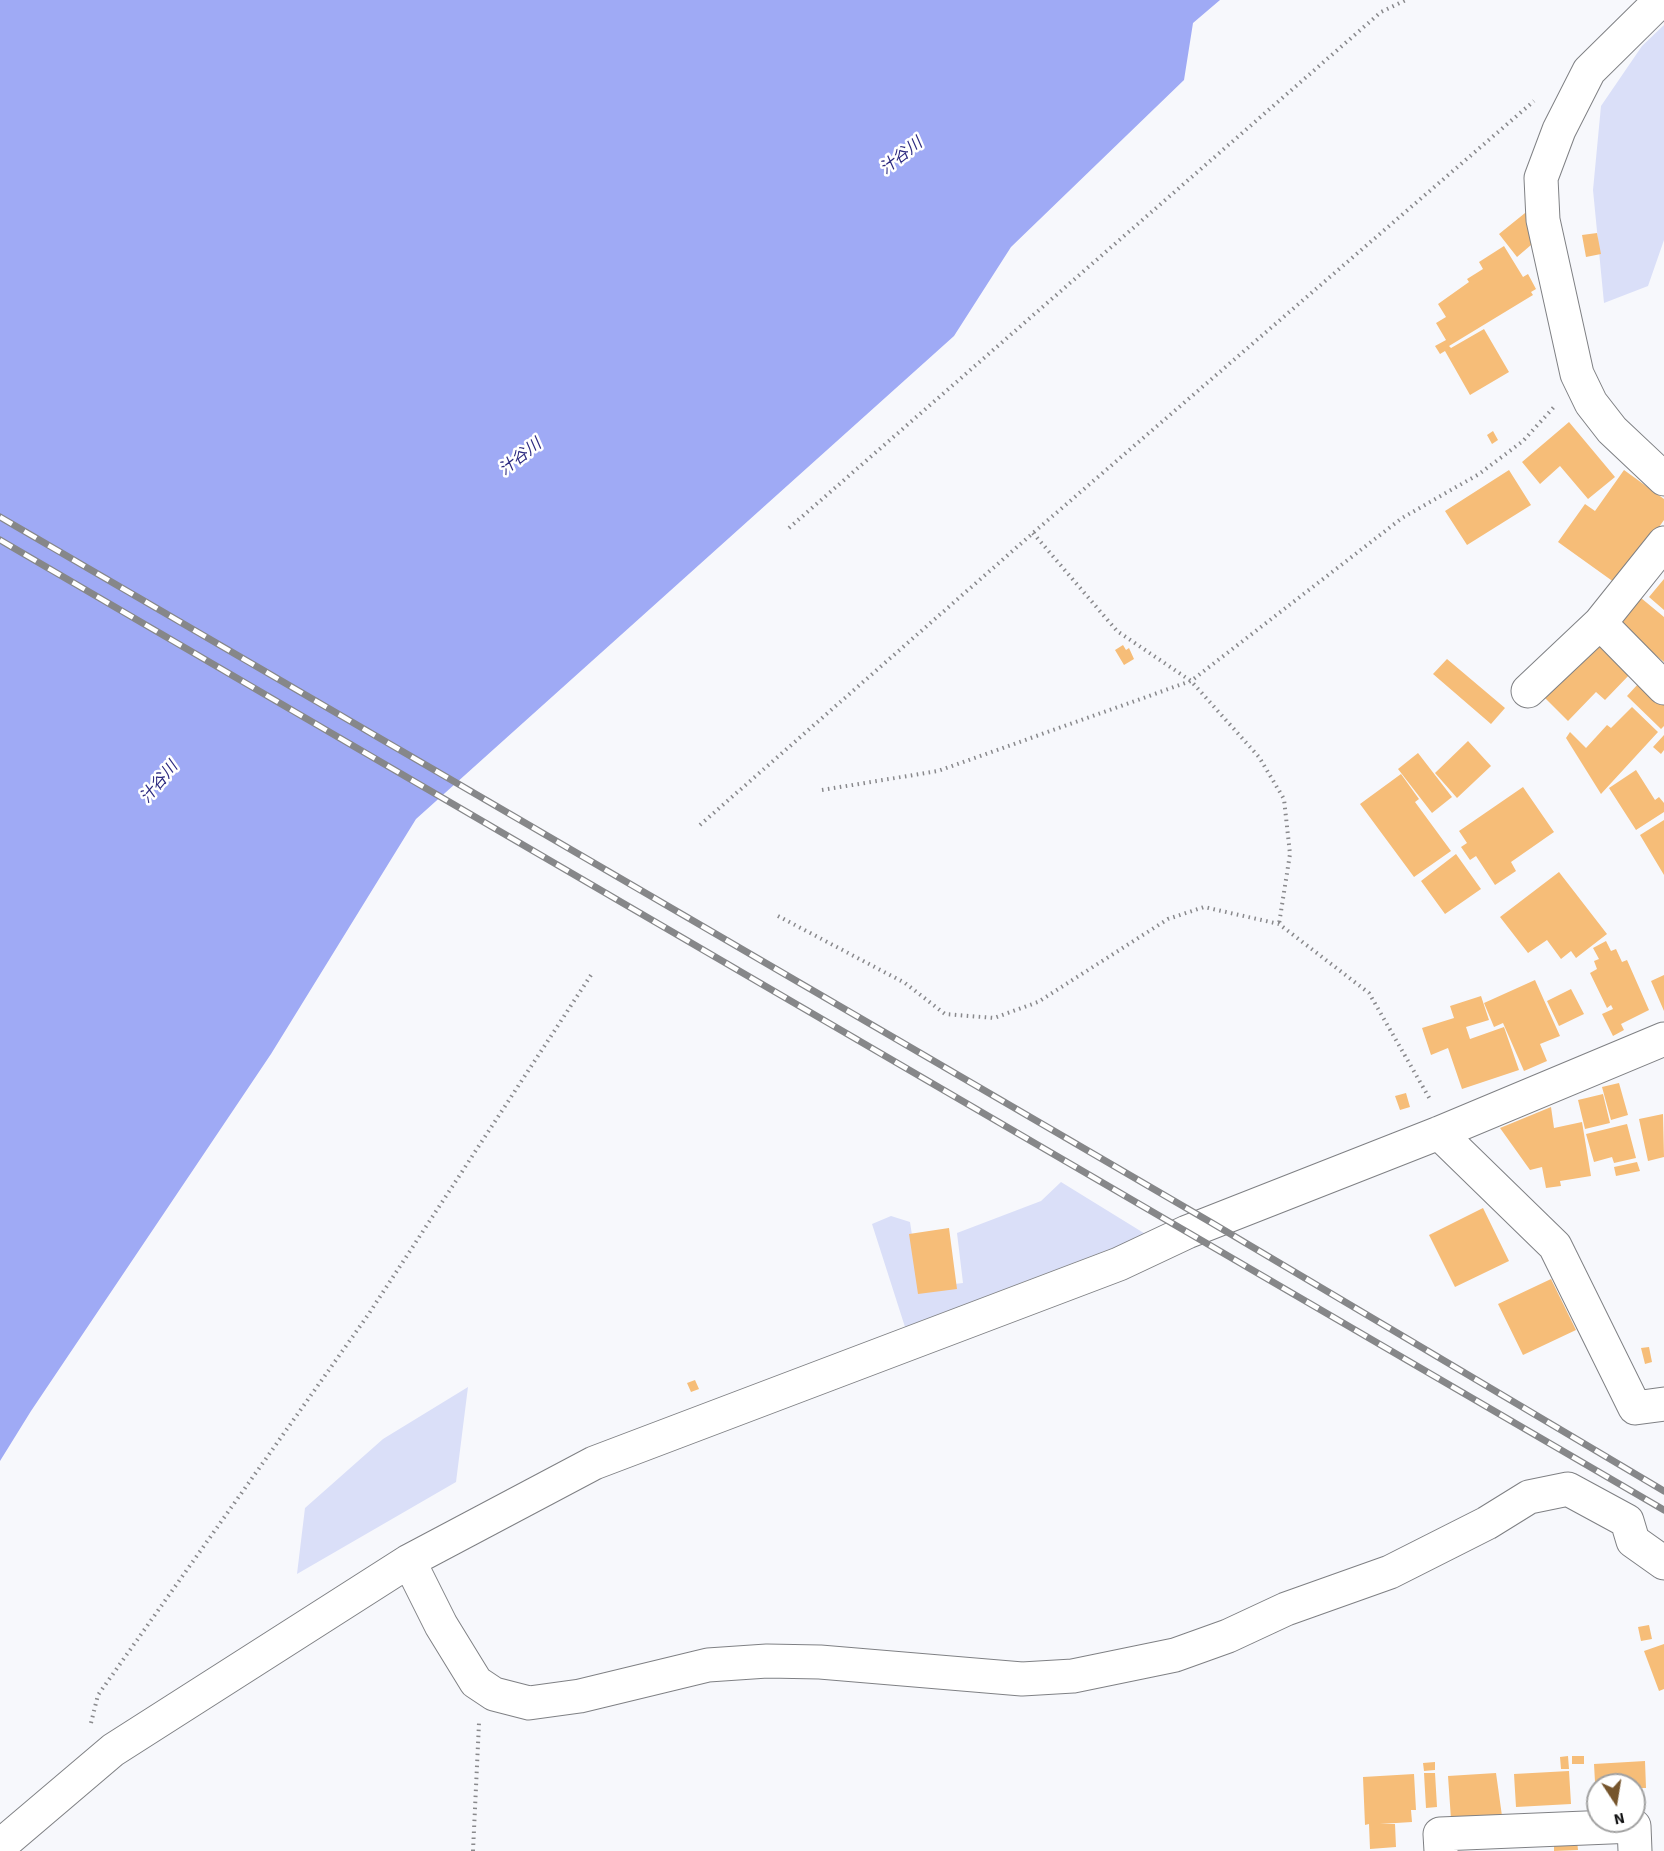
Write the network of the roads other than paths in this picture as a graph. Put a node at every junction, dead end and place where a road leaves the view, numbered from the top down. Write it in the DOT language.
graph roads {
  1 [pos="1661,0"];
  2 [pos="1659,466"];
  3 [pos="1664,543"];
  4 [pos="1600,623"];
  5 [pos="1664,688"];
  6 [pos="1528,691"];
  7 [pos="1664,1039"];
  8 [pos="1439,1133"];
  9 [pos="1664,1404"];
  10 [pos="409,1561"];
  11 [pos="1664,1563"];
  12 [pos="0,1846"];
  13 [pos="1441,1851"];
  14 [pos="1635,1851"];
  1 -- 2 [label="street"];
  3 -- 4 [label="street"];
  4 -- 5 [label="street"];
  4 -- 6 [label="street"];
  7 -- 8 [label="street"];
  8 -- 9 [label="street"];
  8 -- 10 [label="street"];
  10 -- 11 [label="street"];
  10 -- 12 [label="street"];
  13 -- 14 [label="street"];
}
